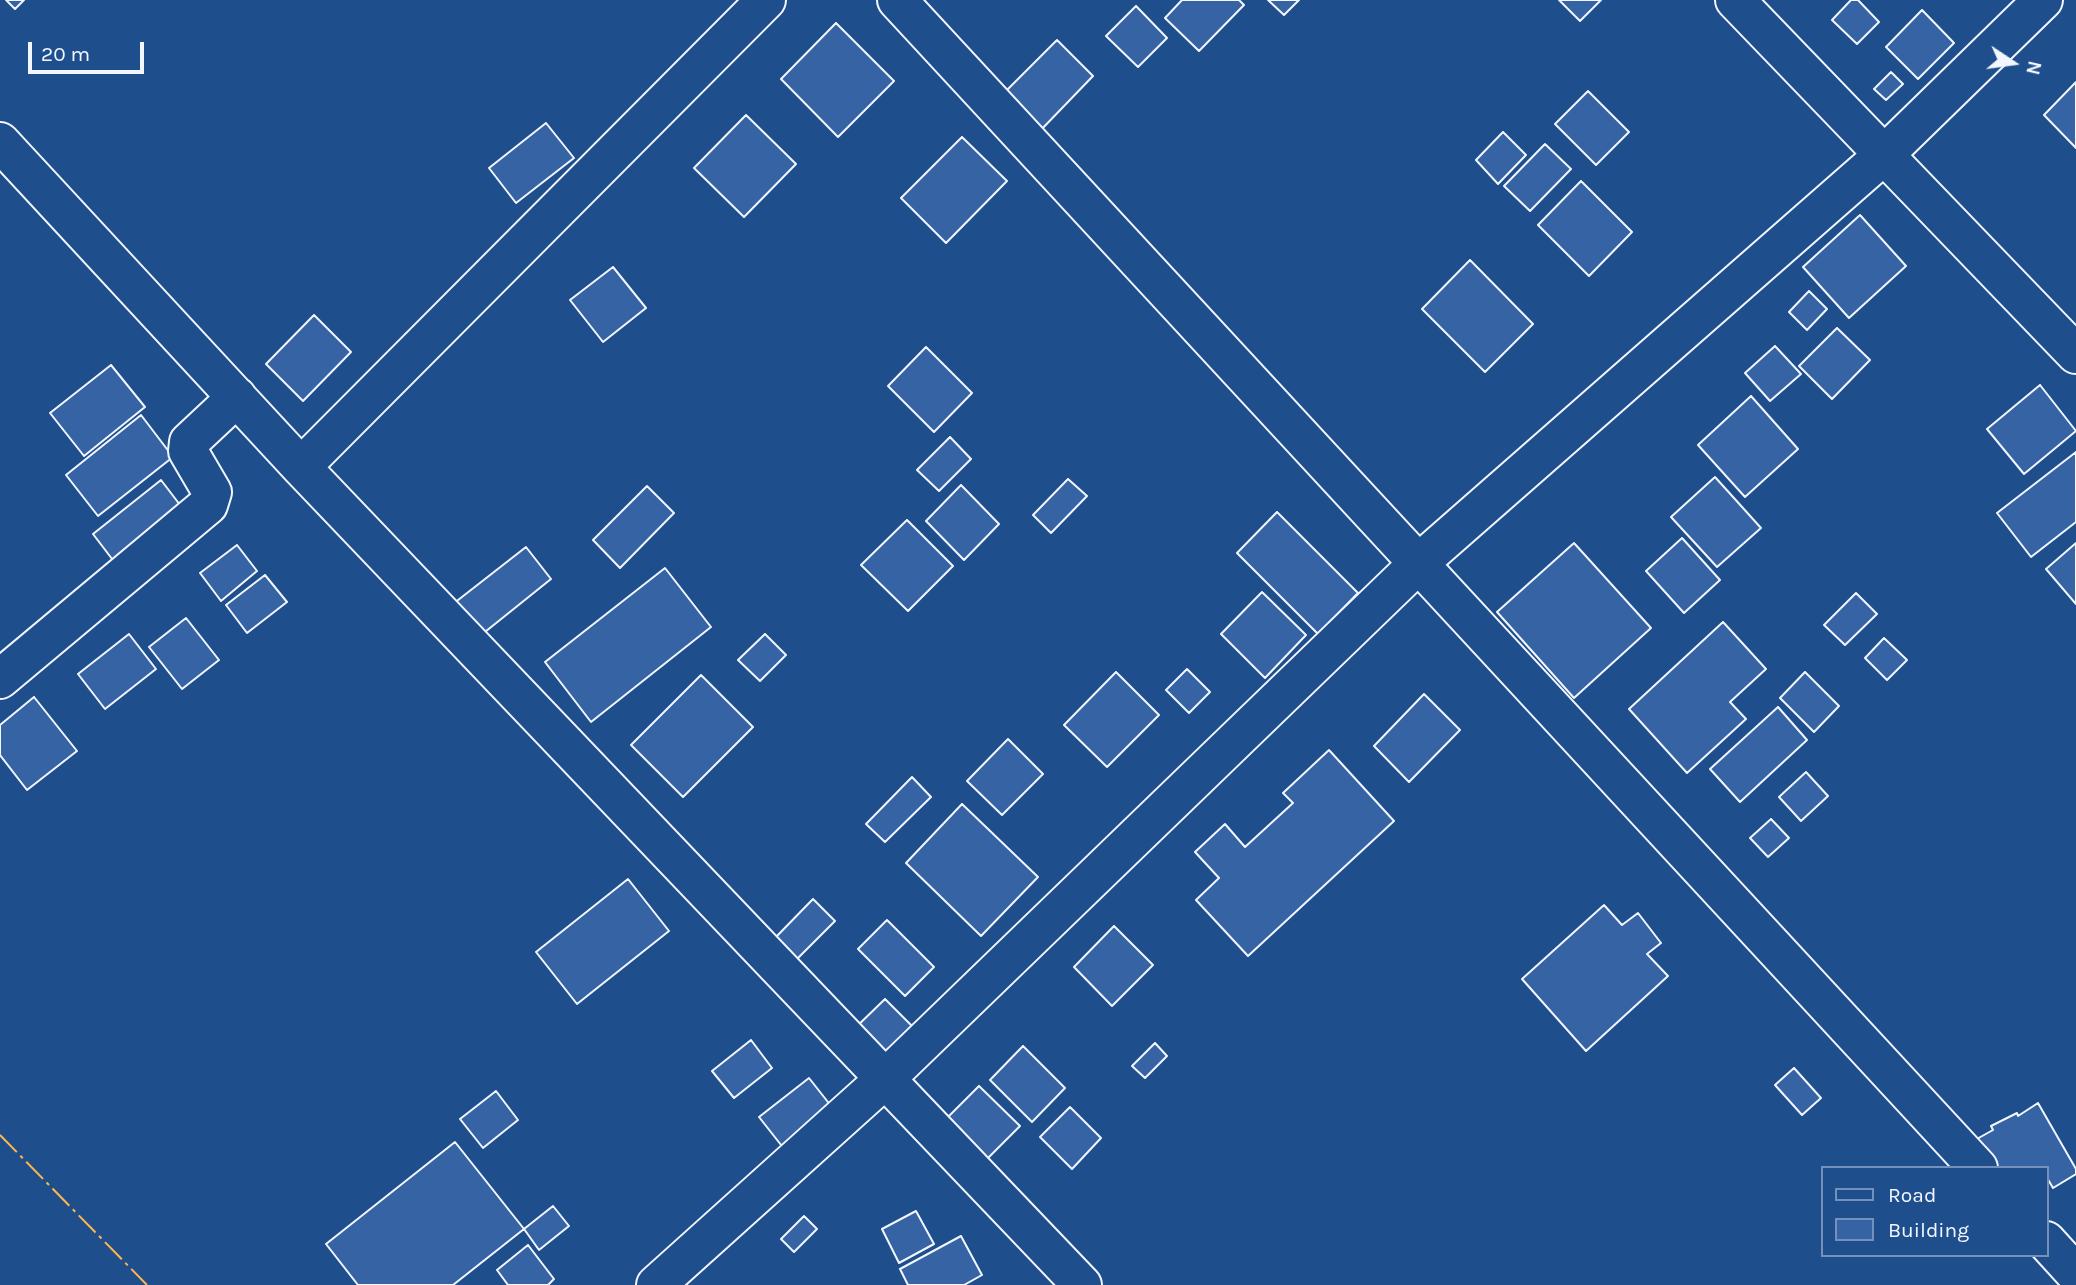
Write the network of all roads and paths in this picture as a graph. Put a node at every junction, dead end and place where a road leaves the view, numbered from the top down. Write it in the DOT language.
graph roads {
  1 [pos="766,0"];
  2 [pos="897,0"];
  3 [pos="1735,0"];
  4 [pos="2043,0"];
  5 [pos="0,142"];
  6 [pos="1885,154"];
  7 [pos="2076,354"];
  8 [pos="237,397"];
  9 [pos="301,467"];
  10 [pos="1420,562"];
  11 [pos="0,679"];
  12 [pos="885,1079"];
  13 [pos="1976,1166"];
  14 [pos="2048,1243"];
  15 [pos="2076,1274"];
  16 [pos="656,1285"];
  17 [pos="1082,1285"];
  1 -- 9 [label="street"];
  2 -- 10 [label="street"];
  3 -- 6 [label="street"];
  4 -- 6 [label="street"];
  5 -- 8 [label="street"];
  6 -- 7 [label="street"];
  6 -- 10 [label="street"];
  8 -- 9 [label="street"];
  8 -- 11 [label="street"];
  9 -- 12 [label="street"];
  10 -- 12 [label="street"];
  10 -- 13 [label="street"];
  12 -- 16 [label="street"];
  12 -- 17 [label="street"];
  14 -- 15 [label="street"];
}
